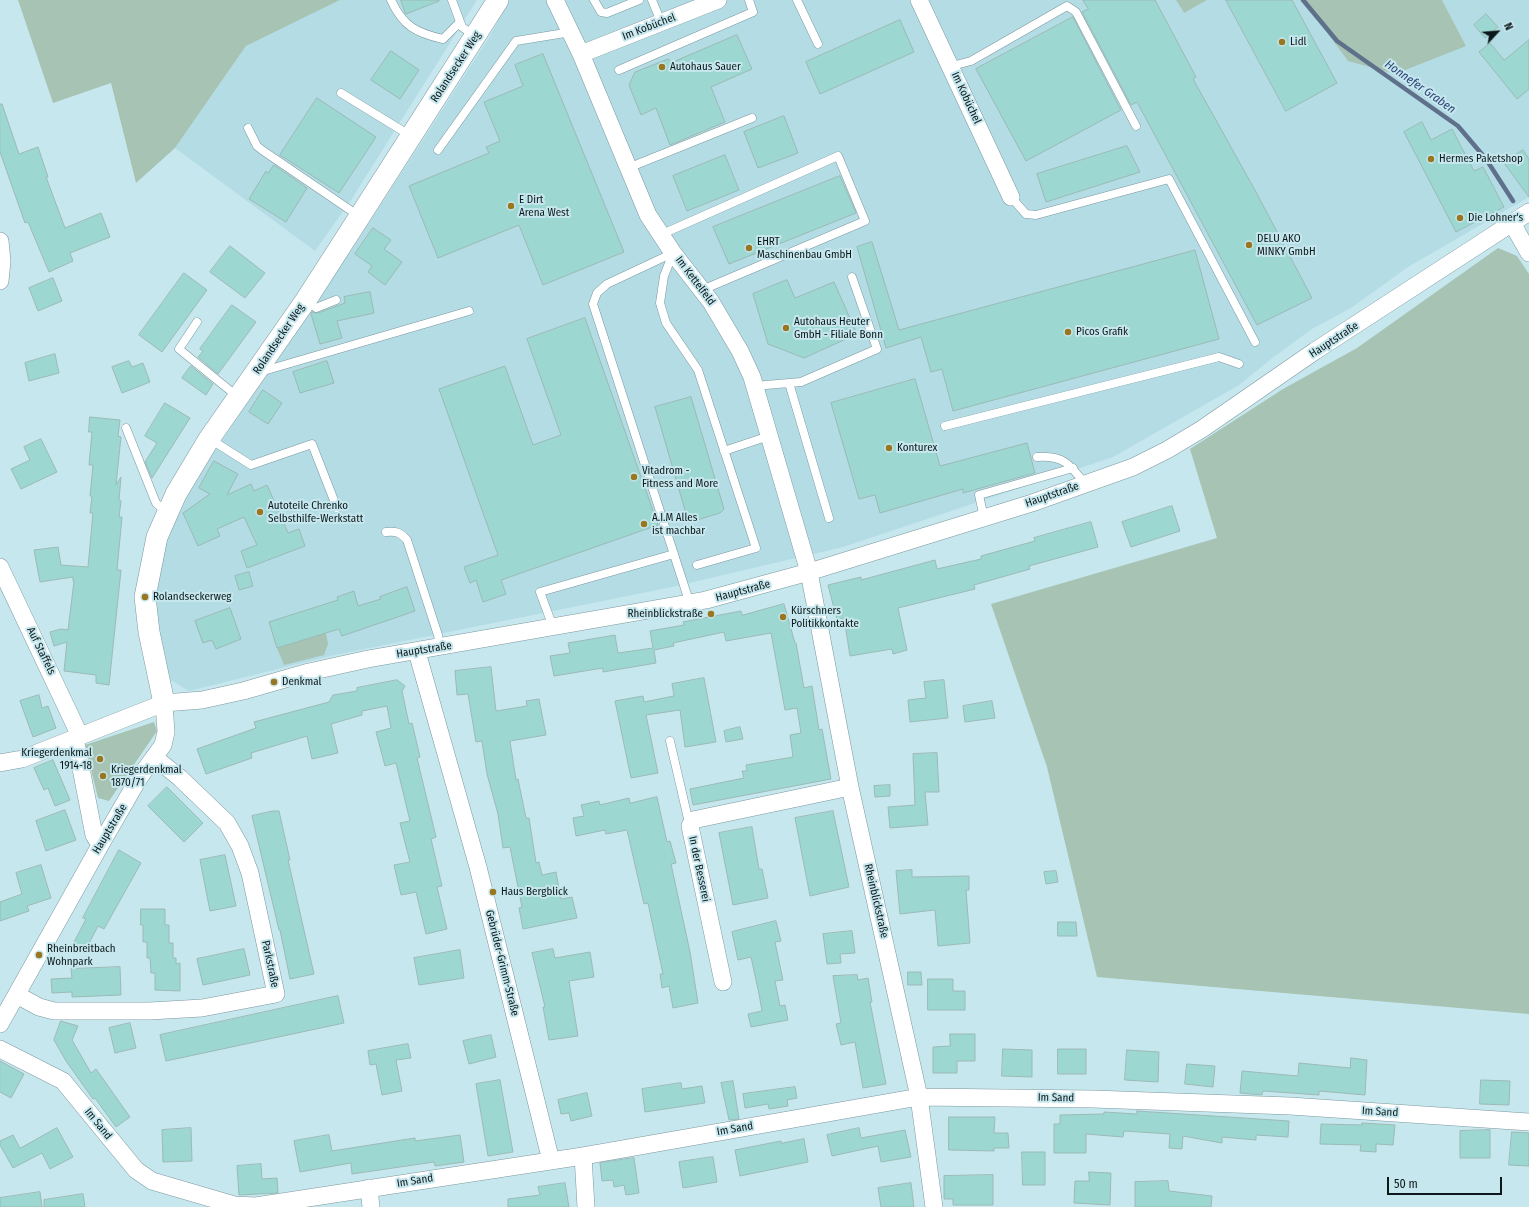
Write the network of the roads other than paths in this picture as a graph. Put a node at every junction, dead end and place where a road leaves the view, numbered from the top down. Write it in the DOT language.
graph roads {
  1 [pos="391,0"];
  2 [pos="452,0"];
  3 [pos="498,0"];
  4 [pos="555,0"];
  5 [pos="594,0"];
  6 [pos="639,0"];
  7 [pos="652,0"];
  8 [pos="718,0"];
  9 [pos="749,0"];
  10 [pos="797,0"];
  11 [pos="919,0"];
  12 [pos="460,22"];
  13 [pos="661,22"];
  14 [pos="571,32"];
  15 [pos="476,36"];
  16 [pos="818,44"];
  17 [pos="581,54"];
  18 [pos="952,66"];
  19 [pos="619,70"];
  20 [pos="341,93"];
  21 [pos="752,118"];
  22 [pos="1136,126"];
  23 [pos="248,128"];
  24 [pos="412,136"];
  25 [pos="438,150"];
  26 [pos="628,168"];
  27 [pos="1011,197"];
  28 [pos="1529,212"];
  29 [pos="360,216"];
  30 [pos="1512,223"];
  31 [pos="660,235"];
  32 [pos="0,241"];
  33 [pos="673,253"];
  34 [pos="1529,253"];
  35 [pos="852,277"];
  36 [pos="0,281"];
  37 [pos="702,290"];
  38 [pos="306,300"];
  39 [pos="336,300"];
  40 [pos="469,312"];
  41 [pos="197,322"];
  42 [pos="1255,342"];
  43 [pos="1239,364"];
  44 [pos="255,374"];
  45 [pos="789,383"];
  46 [pos="754,386"];
  47 [pos="238,398"];
  48 [pos="945,426"];
  49 [pos="126,428"];
  50 [pos="769,436"];
  51 [pos="209,439"];
  52 [pos="724,451"];
  53 [pos="1037,457"];
  54 [pos="1073,468"];
  55 [pos="1085,484"];
  56 [pos="337,508"];
  57 [pos="167,514"];
  58 [pos="829,518"];
  59 [pos="984,518"];
  60 [pos="386,532"];
  61 [pos="674,554"];
  62 [pos="697,565"];
  63 [pos="0,567"];
  64 [pos="809,572"];
  65 [pos="690,604"];
  66 [pos="553,627"];
  67 [pos="440,648"];
  68 [pos="417,652"];
  69 [pos="164,704"];
  70 [pos="77,737"];
  71 [pos="670,741"];
  72 [pos="154,757"];
  73 [pos="0,763"];
  74 [pos="850,787"];
  75 [pos="690,826"];
  76 [pos="102,842"];
  77 [pos="723,982"];
  78 [pos="17,995"];
  79 [pos="0,1024"];
  80 [pos="0,1049"];
  81 [pos="919,1096"];
  82 [pos="1529,1122"];
  83 [pos="583,1156"];
  84 [pos="551,1161"];
  85 [pos="369,1188"];
  86 [pos="371,1207"];
  87 [pos="586,1207"];
  88 [pos="934,1207"];
  1 -- 12 [label="lane"];
  2 -- 12 [label="lane"];
  3 -- 15 [label="street, Rolandsecker Weg"];
  4 -- 14 [label="street, Im Kettelfeld"];
  5 -- 6 [label="lane"];
  7 -- 13 [label="lane"];
  8 -- 13 [label="street, Im Kobüchel"];
  9 -- 19 [label="lane"];
  10 -- 16 [label="lane"];
  11 -- 18 [label="street, Im Kobüchel"];
  12 -- 15 [label="lane"];
  13 -- 17 [label="street, Im Kobüchel"];
  14 -- 17 [label="street, Im Kettelfeld"];
  14 -- 25 [label="lane"];
  15 -- 24 [label="street, Rolandsecker Weg"];
  17 -- 26 [label="street, Im Kettelfeld"];
  18 -- 22 [label="lane"];
  18 -- 27 [label="street, Im Kobüchel"];
  20 -- 24 [label="lane"];
  21 -- 26 [label="lane"];
  23 -- 29 [label="lane"];
  24 -- 29 [label="street, Rolandsecker Weg"];
  26 -- 31 [label="street, Im Kettelfeld"];
  27 -- 42 [label="lane"];
  28 -- 30 [label="street, Hauptstraße"];
  29 -- 38 [label="street, Rolandsecker Weg"];
  30 -- 34 [label="street"];
  30 -- 55 [label="street, Hauptstraße"];
  31 -- 33 [label="street, Im Kettelfeld"];
  31 -- 37 [label="lane"];
  32 -- 36 [label="street"];
  33 -- 37 [label="street, Im Kettelfeld"];
  33 -- 52 [label="lane"];
  33 -- 61 [label="lane"];
  35 -- 45 [label="lane"];
  37 -- 46 [label="street, Im Kettelfeld"];
  38 -- 39 [label="lane"];
  38 -- 44 [label="street, Rolandsecker Weg"];
  40 -- 44 [label="lane"];
  41 -- 47 [label="lane"];
  43 -- 48 [label="lane"];
  44 -- 47 [label="street, Rolandsecker Weg"];
  45 -- 46 [label="lane"];
  45 -- 58 [label="lane"];
  46 -- 50 [label="street, Im Kettelfeld"];
  47 -- 51 [label="street, Rolandsecker Weg"];
  49 -- 57 [label="lane"];
  50 -- 52 [label="lane"];
  50 -- 64 [label="street, Im Kettelfeld"];
  51 -- 56 [label="lane"];
  51 -- 57 [label="street, Rolandsecker Weg"];
  52 -- 62 [label="lane"];
  53 -- 54 [label="lane"];
  54 -- 55 [label="lane"];
  54 -- 59 [label="lane"];
  55 -- 59 [label="street, Hauptstraße"];
  57 -- 69 [label="street, Rolandsecker Weg"];
  59 -- 64 [label="street, Hauptstraße"];
  60 -- 67 [label="lane"];
  61 -- 65 [label="lane"];
  61 -- 66 [label="lane"];
  63 -- 70 [label="street, Auf Staffels"];
  64 -- 65 [label="street, Hauptstraße"];
  64 -- 74 [label="street, Rheinblickstraße"];
  65 -- 66 [label="street, Hauptstraße"];
  66 -- 67 [label="street, Hauptstraße"];
  67 -- 68 [label="street, Hauptstraße"];
  68 -- 69 [label="street, Hauptstraße"];
  68 -- 84 [label="street, Gebrüder-Grimm-Straße"];
  69 -- 70 [label="street"];
  69 -- 72 [label="street, Hauptstraße"];
  70 -- 73 [label="street"];
  70 -- 76 [label="street, Auf Staffels"];
  71 -- 75 [label="lane"];
  72 -- 76 [label="street, Hauptstraße"];
  72 -- 78 [label="street, Parkstraße"];
  74 -- 75 [label="street, In der Besserei"];
  74 -- 81 [label="street, Rheinblickstraße"];
  75 -- 77 [label="street, In der Besserei"];
  76 -- 78 [label="street, Hauptstraße"];
  78 -- 79 [label="street, Hauptstraße"];
  80 -- 85 [label="street, Im Sand"];
  81 -- 82 [label="street, Im Sand"];
  81 -- 83 [label="street, Im Sand"];
  81 -- 88 [label="street, Rheinblickstraße"];
  83 -- 84 [label="street, Im Sand"];
  83 -- 87 [label="street"];
  84 -- 85 [label="street, Im Sand"];
  85 -- 86 [label="street"];
}
